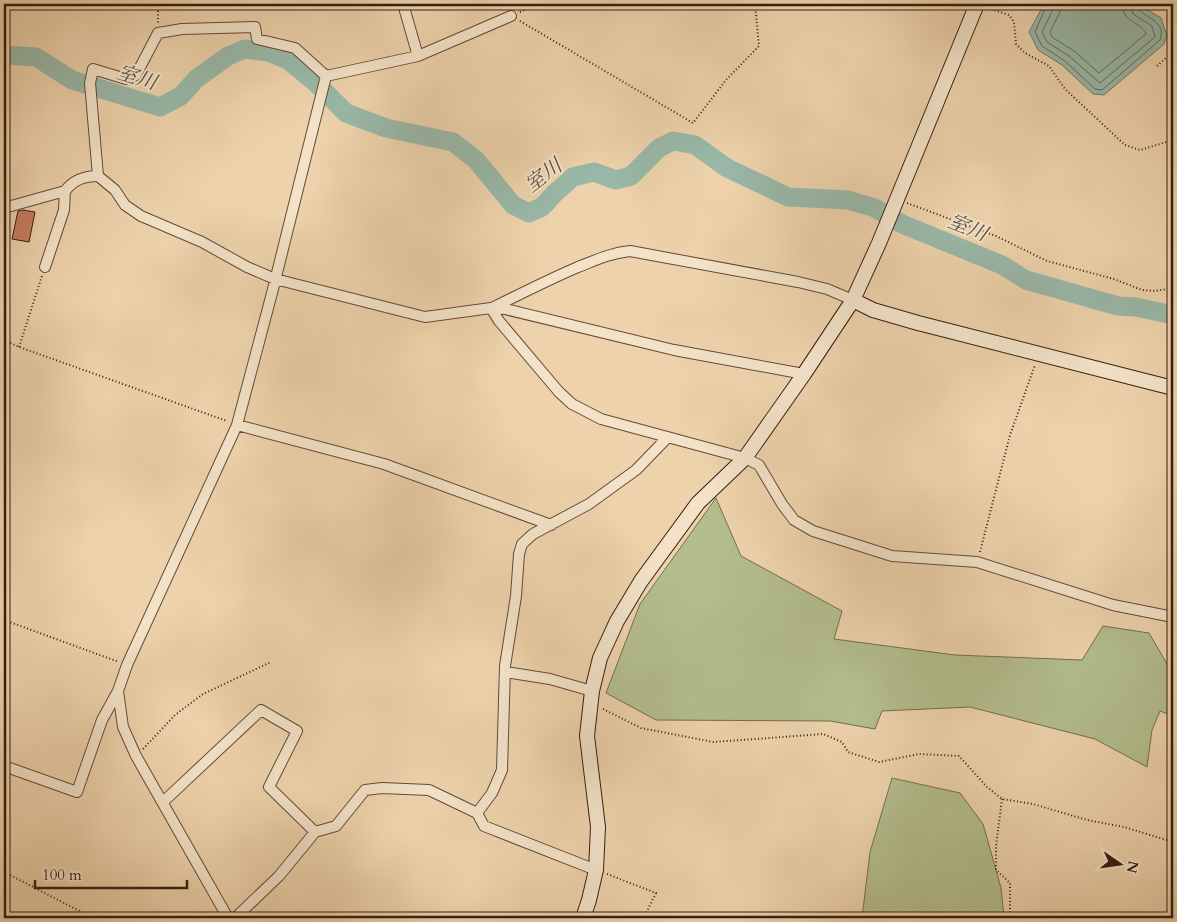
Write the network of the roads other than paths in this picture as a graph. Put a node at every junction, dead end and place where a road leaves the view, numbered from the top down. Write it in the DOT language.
graph roads {
  1 [pos="403,4"];
  2 [pos="977,4"];
  3 [pos="511,16"];
  4 [pos="418,56"];
  5 [pos="326,76"];
  6 [pos="98,176"];
  7 [pos="65,191"];
  8 [pos="4,208"];
  9 [pos="45,267"];
  10 [pos="274,279"];
  11 [pos="853,300"];
  12 [pos="491,308"];
  13 [pos="804,374"];
  14 [pos="1173,388"];
  15 [pos="237,424"];
  16 [pos="667,438"];
  17 [pos="745,458"];
  18 [pos="551,525"];
  19 [pos="1173,617"];
  20 [pos="506,672"];
  21 [pos="118,691"];
  22 [pos="592,691"];
  23 [pos="4,766"];
  24 [pos="163,802"];
  25 [pos="477,813"];
  26 [pos="314,832"];
  27 [pos="596,870"];
  28 [pos="228,918"];
  29 [pos="235,918"];
  30 [pos="583,918"];
  1 -- 4 [label="street"];
  2 -- 11 [label="street"];
  3 -- 4 [label="street"];
  4 -- 5 [label="street"];
  5 -- 6 [label="street"];
  5 -- 10 [label="street"];
  6 -- 7 [label="street"];
  6 -- 10 [label="street"];
  7 -- 8 [label="street"];
  7 -- 9 [label="street"];
  10 -- 12 [label="street"];
  10 -- 15 [label="street"];
  11 -- 12 [label="street"];
  11 -- 13 [label="street"];
  11 -- 14 [label="street"];
  12 -- 13 [label="street"];
  12 -- 16 [label="street"];
  13 -- 17 [label="street"];
  15 -- 18 [label="street"];
  15 -- 21 [label="street"];
  16 -- 17 [label="street"];
  16 -- 18 [label="street"];
  17 -- 19 [label="street"];
  17 -- 22 [label="street"];
  18 -- 20 [label="street"];
  20 -- 22 [label="street"];
  20 -- 25 [label="street"];
  21 -- 23 [label="street"];
  21 -- 24 [label="street"];
  22 -- 27 [label="street"];
  24 -- 26 [label="street"];
  24 -- 28 [label="street"];
  25 -- 26 [label="street"];
  25 -- 27 [label="street"];
  26 -- 29 [label="street"];
  27 -- 30 [label="street"];
}
